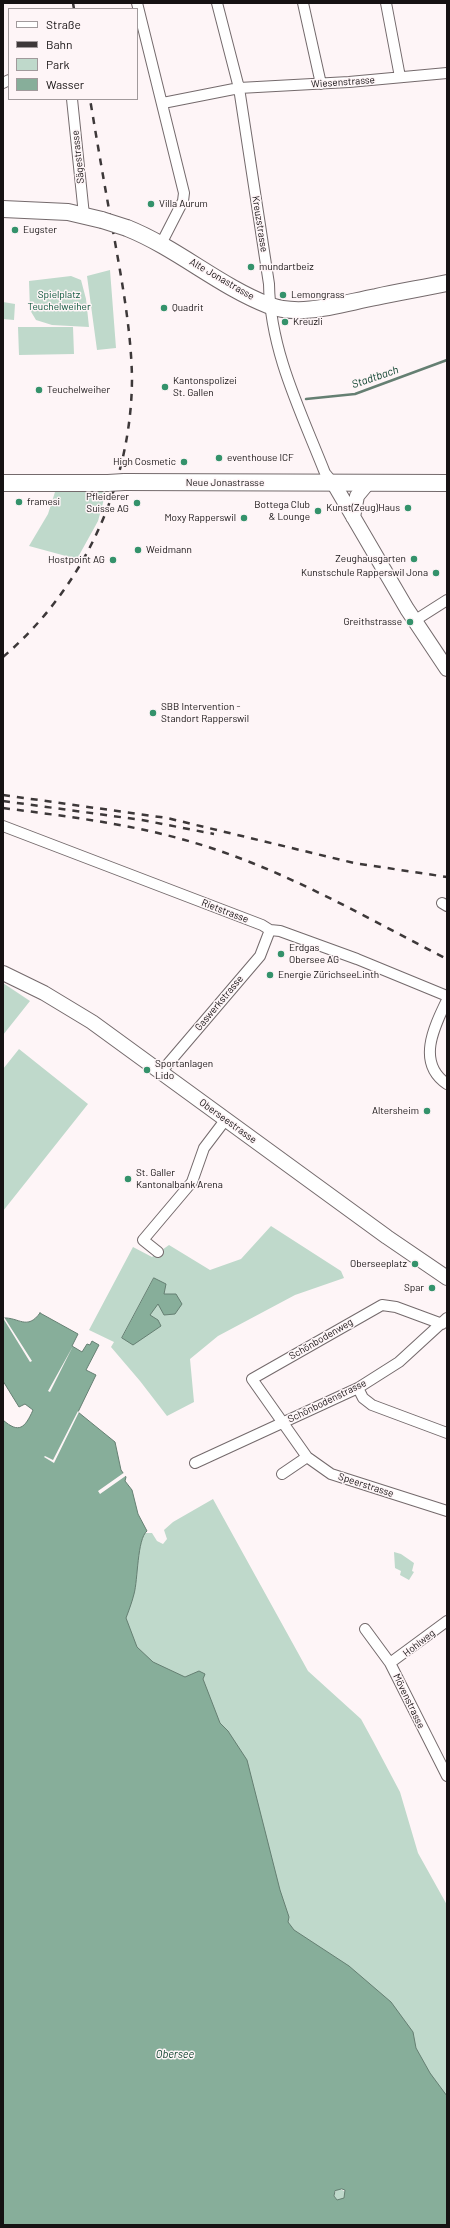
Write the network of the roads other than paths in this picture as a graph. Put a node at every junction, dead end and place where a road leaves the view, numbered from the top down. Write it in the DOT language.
graph roads {
  1 [pos="137,3"];
  2 [pos="218,3"];
  3 [pos="303,3"];
  4 [pos="386,3"];
  5 [pos="447,73"];
  6 [pos="400,77"];
  7 [pos="321,84"];
  8 [pos="239,88"];
  9 [pos="72,100"];
  10 [pos="163,103"];
  11 [pos="3,209"];
  12 [pos="84,215"];
  13 [pos="161,244"];
  14 [pos="447,283"];
  15 [pos="269,306"];
  16 [pos="3,483"];
  17 [pos="447,483"];
  18 [pos="334,484"];
  19 [pos="367,484"];
  20 [pos="353,517"];
  21 [pos="447,600"];
  22 [pos="414,621"];
  23 [pos="447,669"];
  24 [pos="3,826"];
  25 [pos="270,930"];
  26 [pos="3,973"];
  27 [pos="447,996"];
  28 [pos="447,1000"];
  29 [pos="161,1072"];
  30 [pos="447,1084"];
  31 [pos="226,1120"];
  32 [pos="158,1252"];
  33 [pos="447,1278"];
  34 [pos="444,1321"];
  35 [pos="358,1388"];
  36 [pos="282,1423"];
  37 [pos="447,1433"];
  38 [pos="307,1457"];
  39 [pos="195,1463"];
  40 [pos="282,1474"];
  41 [pos="447,1511"];
  42 [pos="447,1621"];
  43 [pos="365,1629"];
  44 [pos="390,1664"];
  45 [pos="447,1776"];
  1 -- 10 [label="street"];
  2 -- 8 [label="street, Kreuzstrasse"];
  3 -- 7 [label="street"];
  4 -- 6 [label="street"];
  5 -- 6 [label="street, Wiesenstrasse"];
  6 -- 7 [label="street, Wiesenstrasse"];
  7 -- 8 [label="street, Wiesenstrasse"];
  8 -- 10 [label="street, Wiesenstrasse"];
  8 -- 15 [label="street, Kreuzstrasse"];
  9 -- 12 [label="street, Sägestrasse"];
  10 -- 13 [label="street"];
  11 -- 12 [label="main road, Alte Jonastrasse"];
  12 -- 13 [label="main road, Alte Jonastrasse, bridge"];
  13 -- 15 [label="main road, Alte Jonastrasse"];
  14 -- 15 [label="main road, Alte Jonastrasse"];
  15 -- 18 [label="street, Kreuzstrasse"];
  16 -- 18 [label="main road, Neue Jonastrasse, bridge"];
  17 -- 19 [label="main road, Neue Jonastrasse"];
  18 -- 19 [label="main road, Neue Jonastrasse"];
  18 -- 20 [label="street"];
  19 -- 20 [label="street"];
  20 -- 22 [label="street"];
  21 -- 22 [label="street"];
  22 -- 23 [label="street"];
  24 -- 25 [label="street, Rietstrasse"];
  25 -- 27 [label="street, Rietstrasse"];
  25 -- 29 [label="street, Gaswerkstrasse"];
  26 -- 29 [label="street, Oberseestrasse"];
  28 -- 30 [label="street"];
  29 -- 31 [label="street, Oberseestrasse"];
  31 -- 32 [label="street"];
  31 -- 33 [label="street, Oberseestrasse"];
  34 -- 35 [label="street, Schönbodenstrasse"];
  34 -- 36 [label="street, Schönbodenweg"];
  35 -- 36 [label="street, Schönbodenstrasse"];
  35 -- 37 [label="street"];
  36 -- 38 [label="street, Speerstrasse"];
  36 -- 39 [label="street, Schönbodenstrasse"];
  38 -- 40 [label="street"];
  38 -- 41 [label="street, Speerstrasse"];
  42 -- 44 [label="street, Hohlweg"];
  43 -- 44 [label="street, Mövenstrasse"];
  44 -- 45 [label="street, Mövenstrasse"];
}
